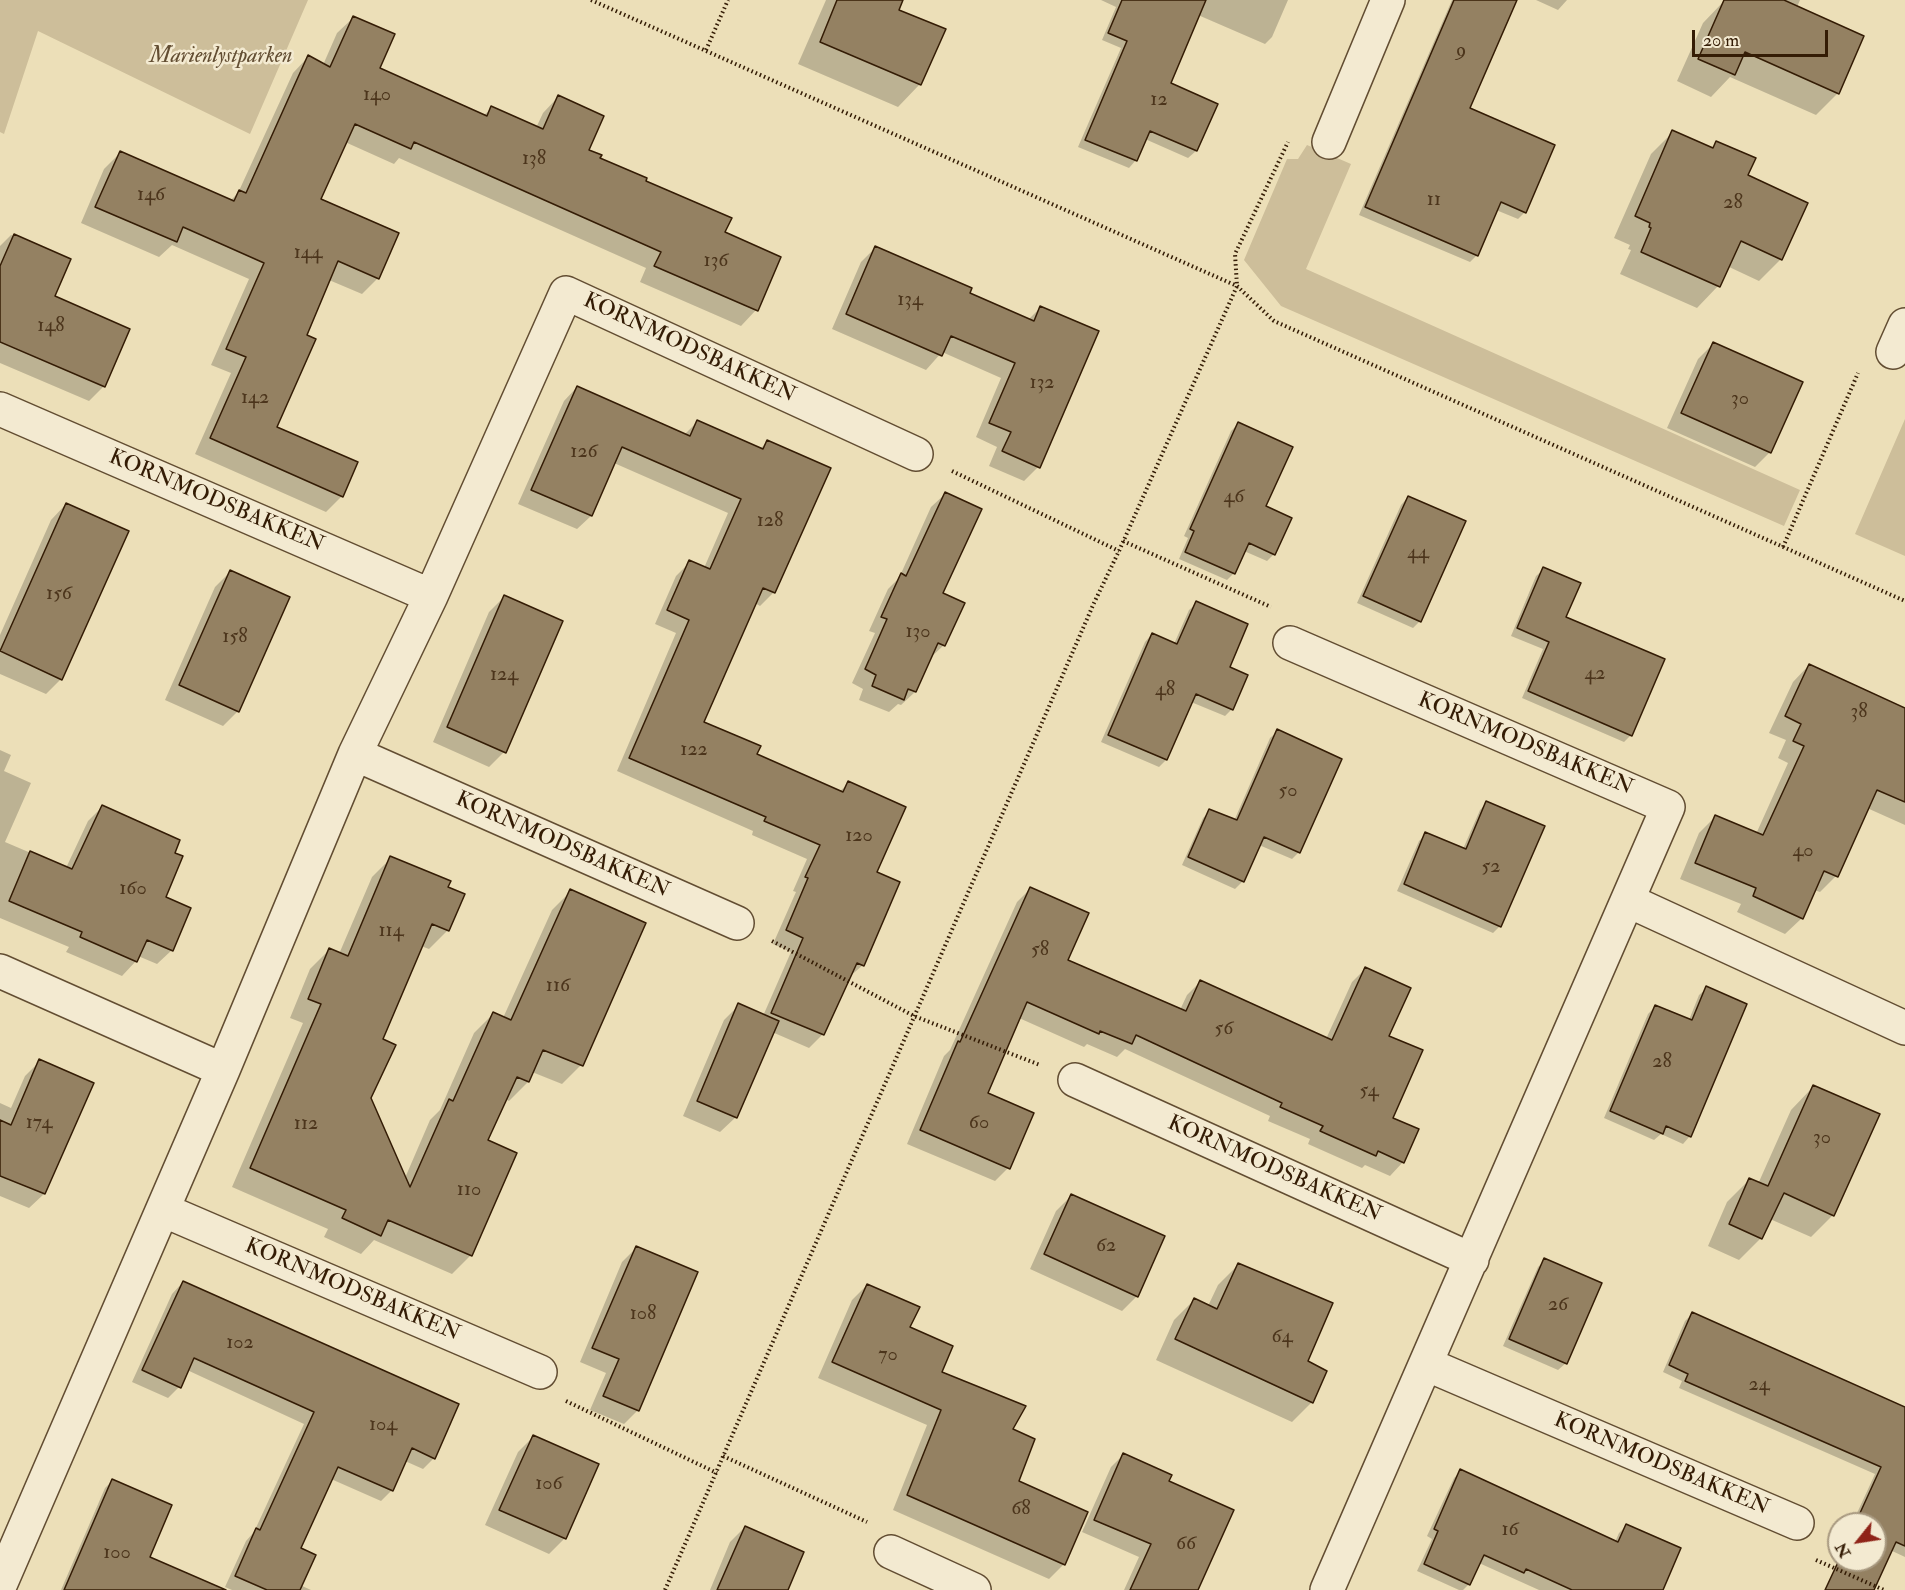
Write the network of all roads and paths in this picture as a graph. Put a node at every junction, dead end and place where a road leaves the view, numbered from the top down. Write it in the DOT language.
graph roads {
  1 [pos="591,0"];
  2 [pos="728,0"];
  3 [pos="1388,0"];
  4 [pos="706,50"];
  5 [pos="1329,142"];
  6 [pos="1238,286"];
  7 [pos="1899,339"];
  8 [pos="0,409"];
  9 [pos="916,454"];
  10 [pos="1124,541"];
  11 [pos="1783,547"];
  12 [pos="1119,551"];
  13 [pos="431,596"];
  14 [pos="1905,601"];
  15 [pos="1290,643"];
  16 [pos="355,754"];
  17 [pos="1629,901"];
  18 [pos="737,923"];
  19 [pos="0,971"];
  20 [pos="914,1016"];
  21 [pos="1905,1028"];
  22 [pos="223,1070"];
  23 [pos="1075,1080"];
  24 [pos="163,1210"];
  25 [pos="1472,1260"];
  26 [pos="1426,1364"];
  27 [pos="540,1372"];
  28 [pos="723,1456"];
  29 [pos="717,1473"];
  30 [pos="1797,1523"];
  31 [pos="8,1543"];
  32 [pos="891,1552"];
  33 [pos="1809,1556"];
  34 [pos="0,1585"];
  35 [pos="665,1590"];
  36 [pos="974,1590"];
  37 [pos="1327,1590"];
  38 [pos="1884,1590"];
  1 -- 4 [label="path"];
  2 -- 4 [label="path"];
  3 -- 5 [label="street"];
  4 -- 6 [label="path"];
  5 -- 6 [label="path"];
  6 -- 10 [label="path"];
  6 -- 11 [label="path"];
  7 -- 11 [label="path"];
  8 -- 13 [label="street, KORNMODSBAKKEN"];
  9 -- 12 [label="path"];
  9 -- 13 [label="street, KORNMODSBAKKEN"];
  10 -- 12 [label="path"];
  10 -- 15 [label="path"];
  11 -- 14 [label="path"];
  12 -- 20 [label="path"];
  13 -- 16 [label="street, KORNMODSBAKKEN"];
  15 -- 17 [label="street, KORNMODSBAKKEN"];
  16 -- 18 [label="street, KORNMODSBAKKEN"];
  16 -- 22 [label="street, KORNMODSBAKKEN"];
  17 -- 21 [label="street"];
  17 -- 25 [label="street, KORNMODSBAKKEN"];
  18 -- 20 [label="path"];
  19 -- 22 [label="street"];
  20 -- 23 [label="path"];
  20 -- 28 [label="path"];
  22 -- 24 [label="street, KORNMODSBAKKEN"];
  23 -- 25 [label="street, KORNMODSBAKKEN"];
  24 -- 27 [label="street, KORNMODSBAKKEN"];
  24 -- 31 [label="street, KORNMODSBAKKEN"];
  25 -- 26 [label="street, KORNMODSBAKKEN"];
  26 -- 30 [label="street, KORNMODSBAKKEN"];
  26 -- 37 [label="street, KORNMODSBAKKEN"];
  27 -- 29 [label="path"];
  28 -- 29 [label="path"];
  28 -- 32 [label="path"];
  29 -- 35 [label="path"];
  31 -- 34 [label="street, KORNMODSBAKKEN"];
  32 -- 36 [label="street"];
  33 -- 38 [label="path"];
}
